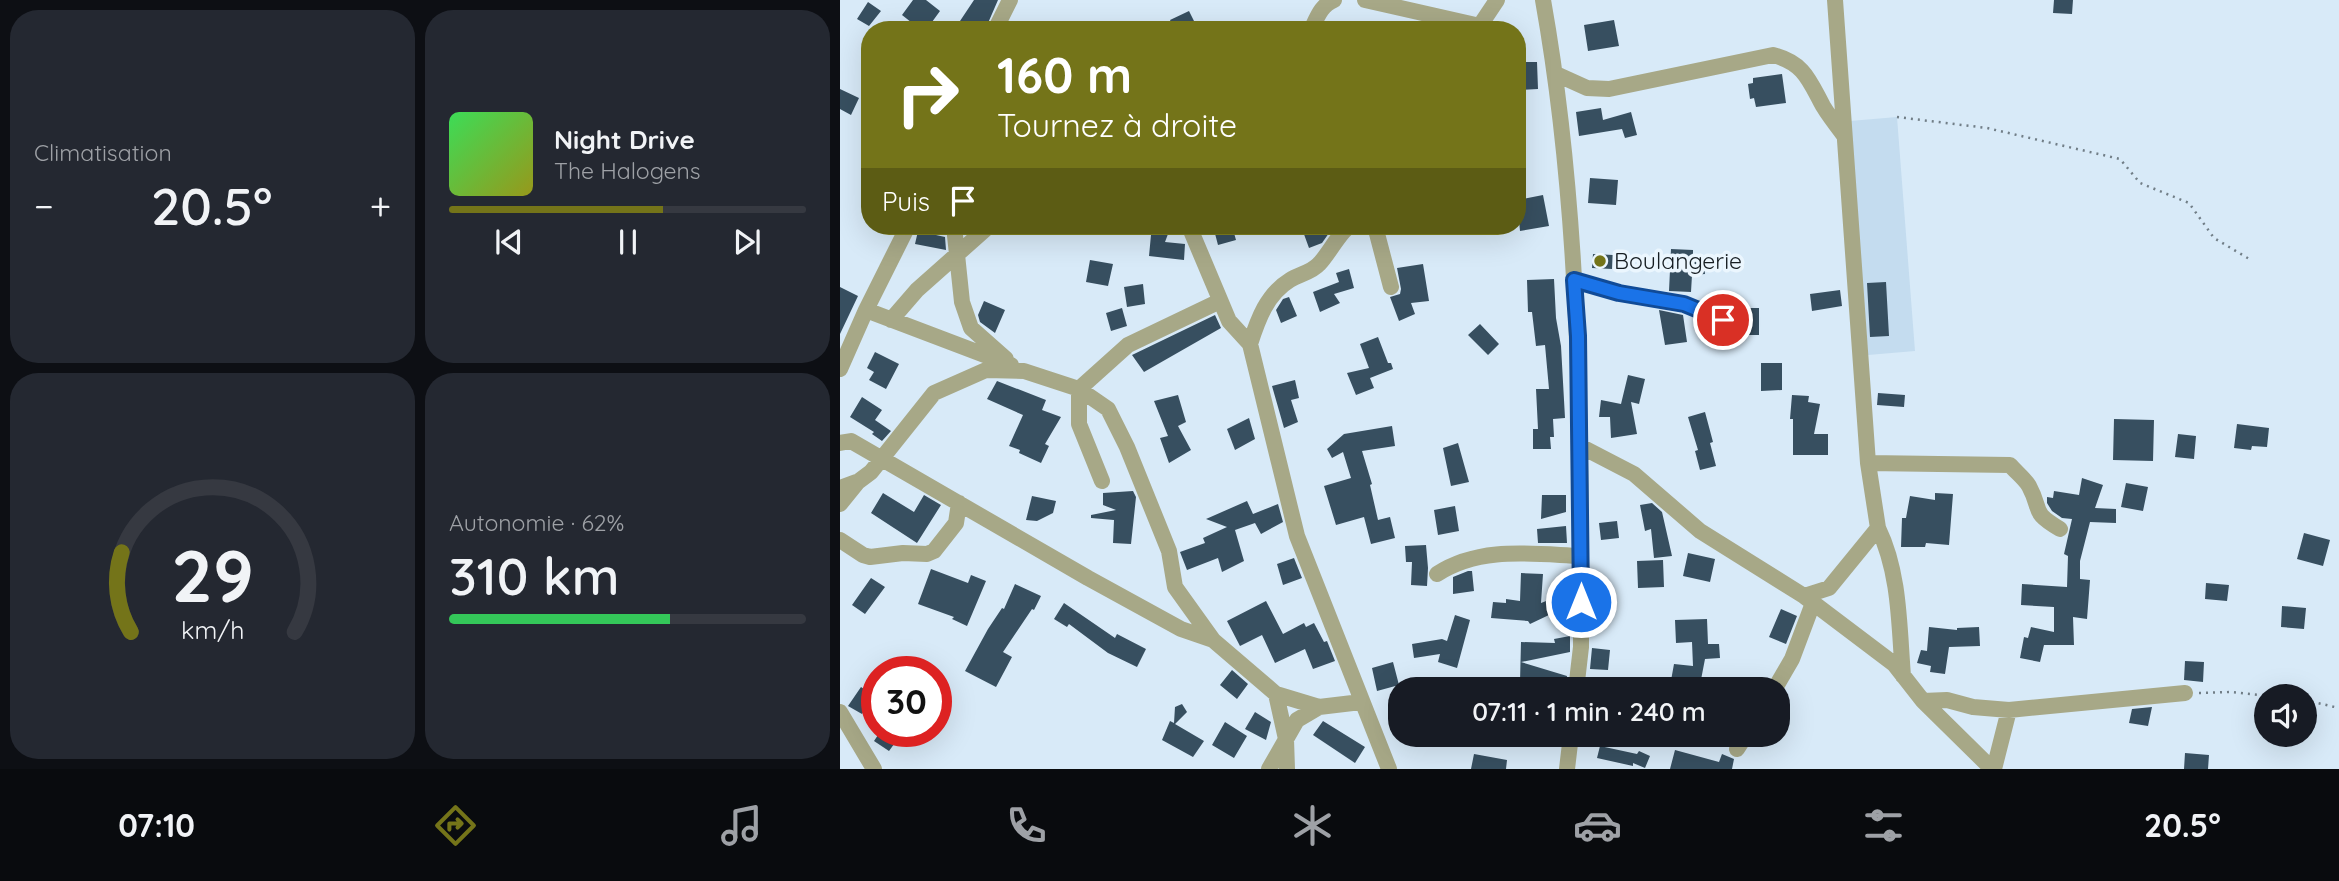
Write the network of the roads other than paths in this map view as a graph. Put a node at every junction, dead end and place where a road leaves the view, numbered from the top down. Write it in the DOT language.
graph roads {
  1 [pos="1010,0"];
  2 [pos="1334,0"];
  3 [pos="1365,0"];
  4 [pos="1497,0"];
  5 [pos="1543,0"];
  6 [pos="1835,0"];
  7 [pos="1000,21"];
  8 [pos="1316,21"];
  9 [pos="1450,21"];
  10 [pos="1484,21"];
  11 [pos="1556,74"];
  12 [pos="1844,137"];
  13 [pos="904,235"];
  14 [pos="955,235"];
  15 [pos="979,235"];
  16 [pos="1193,235"];
  17 [pos="1340,235"];
  18 [pos="1377,235"];
  19 [pos="957,254"];
  20 [pos="1574,280"];
  21 [pos="1391,287"];
  22 [pos="1220,302"];
  23 [pos="866,310"];
  24 [pos="891,320"];
  25 [pos="1723,320"];
  26 [pos="1250,344"];
  27 [pos="840,369"];
  28 [pos="1020,369"];
  29 [pos="1079,389"];
  30 [pos="840,426"];
  31 [pos="845,442"];
  32 [pos="1580,446"];
  33 [pos="881,459"];
  34 [pos="1868,463"];
  35 [pos="859,481"];
  36 [pos="1102,481"];
  37 [pos="840,488"];
  38 [pos="959,503"];
  39 [pos="840,504"];
  40 [pos="1878,528"];
  41 [pos="2060,529"];
  42 [pos="840,540"];
  43 [pos="1581,556"];
  44 [pos="1437,574"];
  45 [pos="1808,599"];
  46 [pos="1213,640"];
  47 [pos="1903,676"];
  48 [pos="1578,677"];
  49 [pos="1782,677"];
  50 [pos="2185,693"];
  51 [pos="1276,694"];
  52 [pos="1923,701"];
  53 [pos="1362,702"];
  54 [pos="1319,707"];
  55 [pos="2009,710"];
  56 [pos="840,712"];
  57 [pos="1286,739"];
  58 [pos="1570,747"];
  59 [pos="874,769"];
  60 [pos="1269,769"];
  61 [pos="1287,769"];
  62 [pos="1390,769"];
  63 [pos="1567,769"];
  64 [pos="1993,769"];
  1 -- 7 [label="street"];
  2 -- 8 [label="street"];
  3 -- 9 [label="street"];
  4 -- 10 [label="street"];
  5 -- 11 [label="street"];
  6 -- 12 [label="street"];
  11 -- 12 [label="street"];
  11 -- 20 [label="street"];
  12 -- 34 [label="street"];
  13 -- 23 [label="street"];
  14 -- 19 [label="street"];
  15 -- 19 [label="street"];
  16 -- 22 [label="street"];
  17 -- 26 [label="street"];
  18 -- 21 [label="street"];
  19 -- 24 [label="street"];
  19 -- 28 [label="street"];
  20 -- 25 [label="street"];
  20 -- 32 [label="street"];
  22 -- 26 [label="street"];
  22 -- 29 [label="street"];
  23 -- 24 [label="street"];
  23 -- 27 [label="street"];
  24 -- 28 [label="street"];
  26 -- 53 [label="street"];
  28 -- 29 [label="street"];
  28 -- 33 [label="street"];
  29 -- 36 [label="street"];
  29 -- 46 [label="street"];
  30 -- 31 [label="street"];
  31 -- 33 [label="street"];
  32 -- 43 [label="street"];
  32 -- 45 [label="street"];
  33 -- 35 [label="street"];
  33 -- 38 [label="street"];
  34 -- 40 [label="street"];
  34 -- 41 [label="street"];
  35 -- 37 [label="street"];
  35 -- 39 [label="street"];
  38 -- 42 [label="street"];
  38 -- 46 [label="street"];
  40 -- 45 [label="street"];
  40 -- 47 [label="street"];
  43 -- 44 [label="street"];
  43 -- 48 [label="street"];
  45 -- 47 [label="street"];
  45 -- 49 [label="street"];
  46 -- 51 [label="street"];
  47 -- 52 [label="street"];
  50 -- 55 [label="street"];
  51 -- 54 [label="street"];
  51 -- 57 [label="street"];
  52 -- 55 [label="street"];
  52 -- 64 [label="street"];
  53 -- 54 [label="street"];
  53 -- 62 [label="street"];
  54 -- 57 [label="street"];
  55 -- 64 [label="street"];
  56 -- 59 [label="street"];
  57 -- 60 [label="street"];
  57 -- 61 [label="street"];
  58 -- 63 [label="street"];
}
